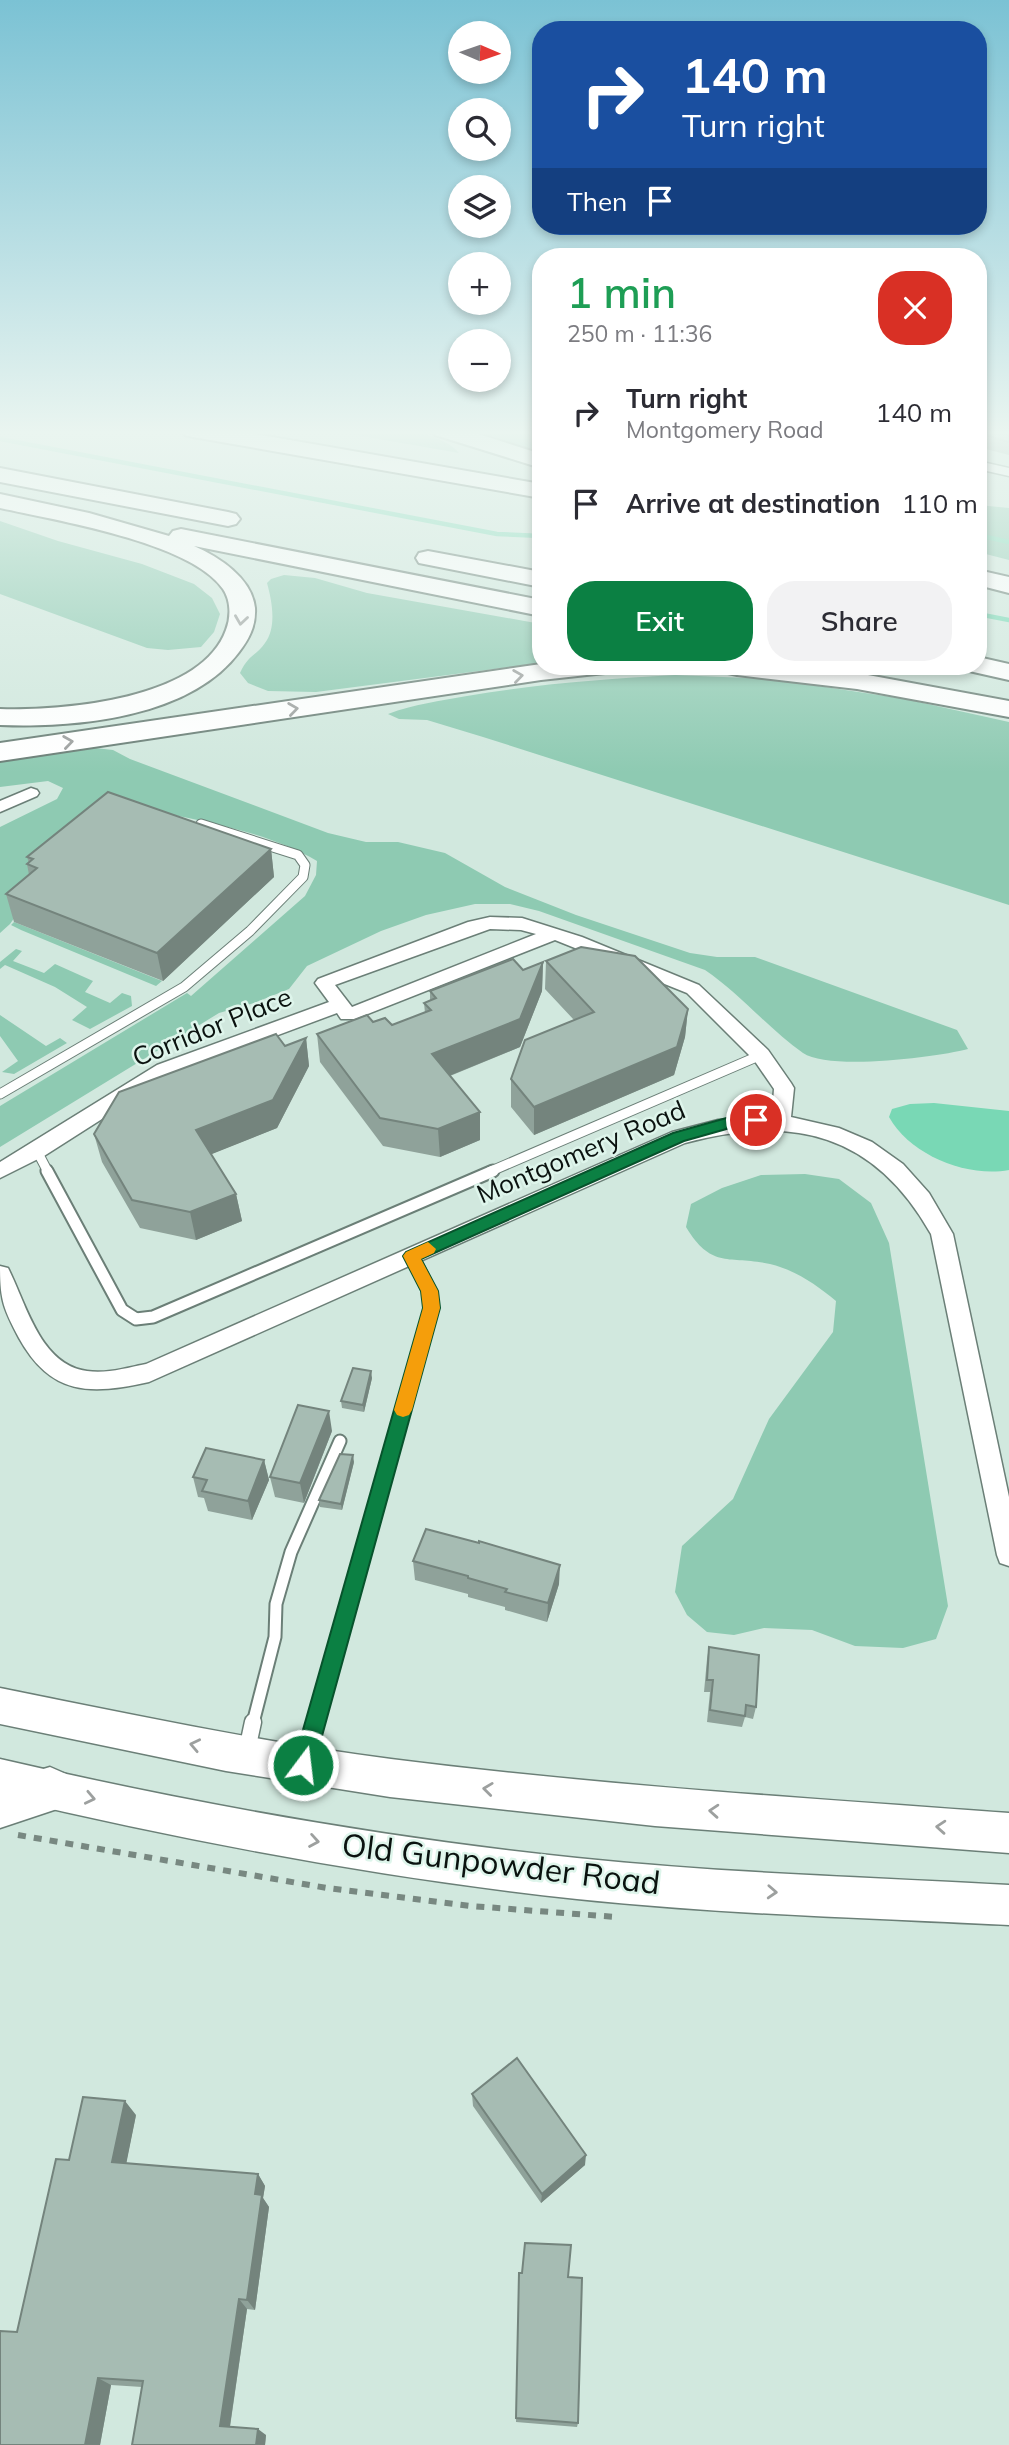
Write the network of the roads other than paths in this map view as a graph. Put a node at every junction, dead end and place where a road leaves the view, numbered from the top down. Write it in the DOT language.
graph roads {
  1 [pos="167,544"];
  2 [pos="218,544"];
  3 [pos="404,554"];
  4 [pos="532,578"];
  5 [pos="987,579"];
  6 [pos="1009,585"];
  7 [pos="532,606"];
  8 [pos="987,668"];
  9 [pos="1009,672"];
  10 [pos="532,674"];
  11 [pos="806,675"];
  12 [pos="878,675"];
  13 [pos="1009,701"];
  14 [pos="1009,709"];
  15 [pos="0,717"];
  16 [pos="0,752"];
  17 [pos="31,793"];
  18 [pos="0,807"];
  19 [pos="201,824"];
  20 [pos="554,934"];
  21 [pos="340,1005"];
  22 [pos="761,1055"];
  23 [pos="0,1094"];
  24 [pos="781,1121"];
  25 [pos="37,1151"];
  26 [pos="0,1171"];
  27 [pos="412,1256"];
  28 [pos="0,1274"];
  29 [pos="340,1441"];
  30 [pos="1009,1555"];
  31 [pos="0,1706"];
  32 [pos="246,1756"];
  33 [pos="303,1765"];
  34 [pos="0,1778"];
  35 [pos="50,1790"];
  36 [pos="0,1805"];
  37 [pos="1009,1833"];
  38 [pos="1009,1905"];
  1 -- 15 [label="highway, one-way"];
  2 -- 7 [label="highway"];
  3 -- 4 [label="highway"];
  5 -- 6 [label="highway"];
  8 -- 9 [label="highway"];
  16 -- 10 [label="highway, one-way"];
  11 -- 14 [label="highway"];
  12 -- 13 [label="highway"];
  17 -- 18 [label="street"];
  19 -- 23 [label="lane"];
  20 -- 21 [label="street"];
  20 -- 21 [label="street"];
  20 -- 22 [label="street"];
  21 -- 25 [label="street, Corridor Place"];
  22 -- 24 [label="street"];
  22 -- 25 [label="lane"];
  24 -- 27 [label="street, Montgomery Road"];
  24 -- 30 [label="street, Montgomery Road"];
  25 -- 26 [label="street, Corridor Place"];
  27 -- 28 [label="street, Montgomery Road"];
  27 -- 33 [label="lane"];
  29 -- 32 [label="lane"];
  32 -- 31 [label="main road, one-way"];
  32 -- 33 [label="main road"];
  37 -- 33 [label="main road, one-way"];
  34 -- 35 [label="main road, Old Gunpowder Road"];
  35 -- 36 [label="main road"];
  35 -- 38 [label="main road, Old Gunpowder Road, one-way"];
}
